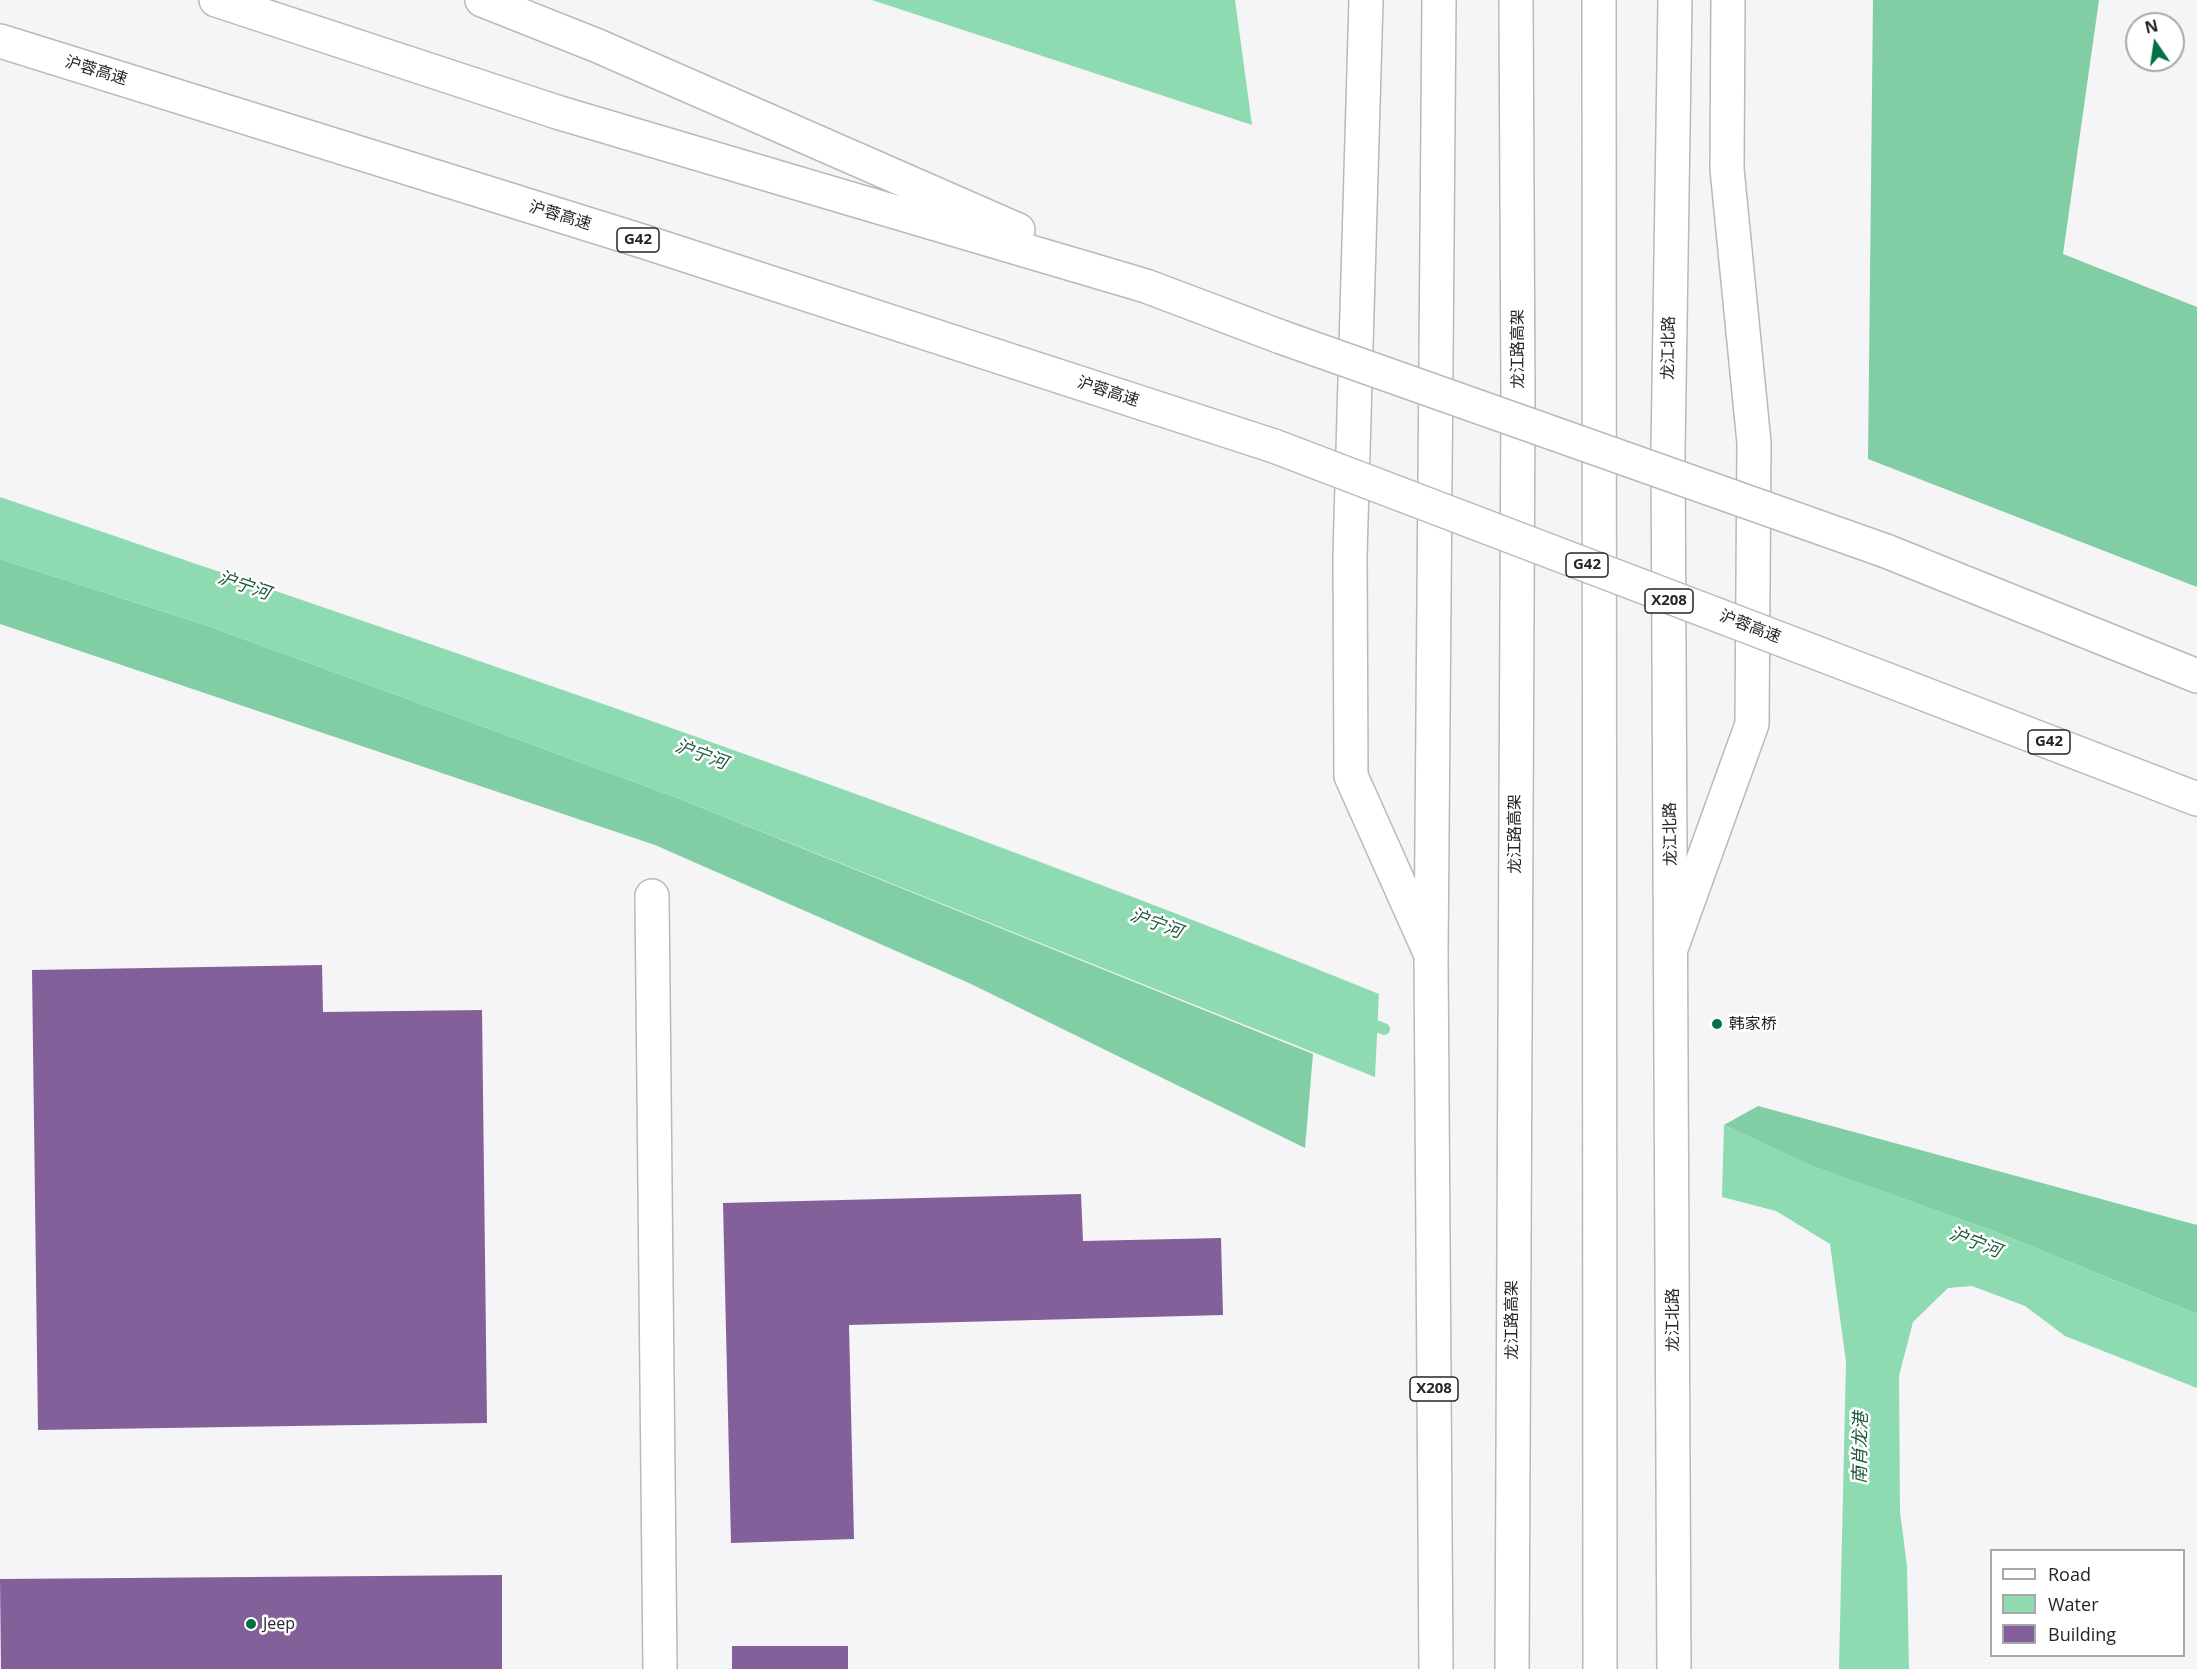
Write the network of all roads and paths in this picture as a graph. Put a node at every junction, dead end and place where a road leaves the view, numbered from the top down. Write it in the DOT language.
graph roads {
  1 [pos="216,0"];
  2 [pos="482,0"];
  3 [pos="1366,0"];
  4 [pos="1439,0"];
  5 [pos="1516,0"];
  6 [pos="1599,0"];
  7 [pos="1676,0"];
  8 [pos="1728,0"];
  9 [pos="0,41"];
  10 [pos="1146,286"];
  11 [pos="2197,676"];
  12 [pos="2197,799"];
  13 [pos="652,896"];
  14 [pos="1672,946"];
  15 [pos="1431,955"];
  16 [pos="660,1669"];
  17 [pos="1436,1669"];
  18 [pos="1512,1669"];
  19 [pos="1600,1669"];
  20 [pos="1674,1669"];
  1 -- 10 [label="main road"];
  2 -- 10 [label="main road"];
  3 -- 15 [label="main road"];
  4 -- 15 [label="main road, X208"];
  5 -- 18 [label="main road, 龙江路高架"];
  6 -- 19 [label="main road"];
  7 -- 14 [label="main road, 龙江北路 / X208"];
  8 -- 14 [label="main road"];
  9 -- 12 [label="main road, 沪蓉高速 / G42, bridge"];
  10 -- 11 [label="main road, bridge"];
  13 -- 16 [label="main road"];
  14 -- 20 [label="main road, 龙江北路 / X208"];
  15 -- 17 [label="main road, X208"];
}
